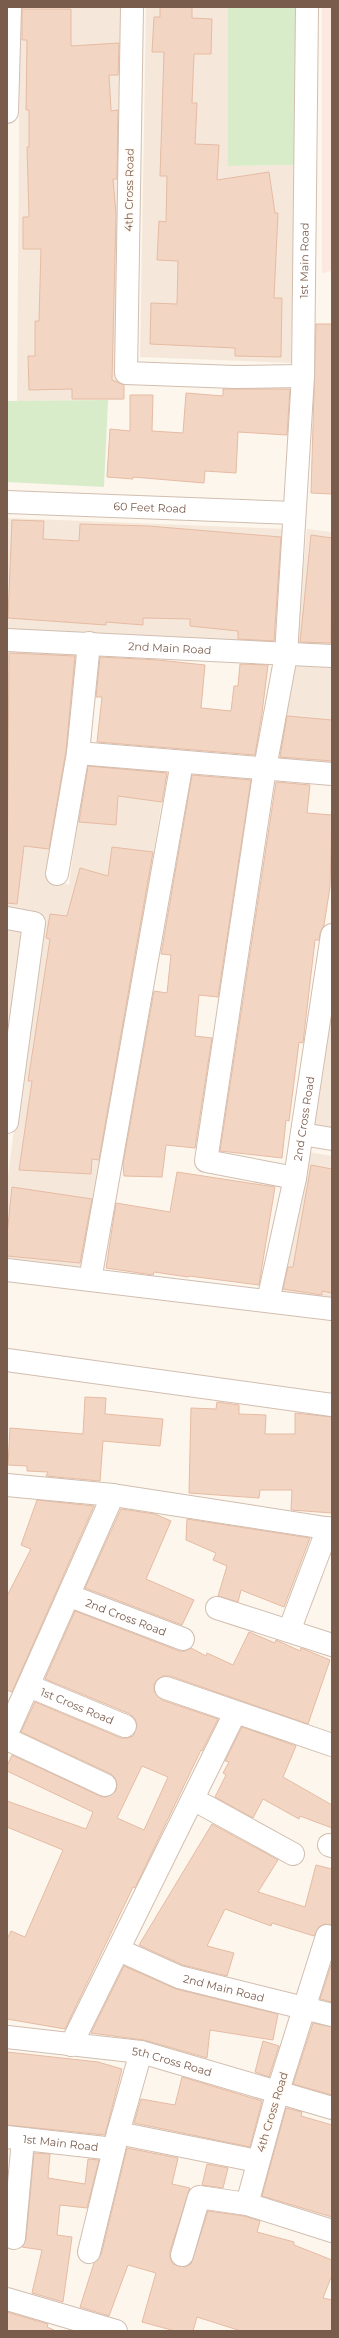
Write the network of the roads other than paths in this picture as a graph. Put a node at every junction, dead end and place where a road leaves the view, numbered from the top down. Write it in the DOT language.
graph roads {
  1 [pos="10,7"];
  2 [pos="132,7"];
  3 [pos="307,7"];
  4 [pos="7,80"];
  5 [pos="7,112"];
  6 [pos="303,376"];
  7 [pos="7,502"];
  8 [pos="294,513"];
  9 [pos="7,640"];
  10 [pos="89,643"];
  11 [pos="286,655"];
  12 [pos="332,656"];
  13 [pos="78,753"];
  14 [pos="182,762"];
  15 [pos="266,768"];
  16 [pos="332,774"];
  17 [pos="57,874"];
  18 [pos="7,918"];
  19 [pos="332,935"];
  20 [pos="7,1122"];
  21 [pos="302,1134"];
  22 [pos="332,1140"];
  23 [pos="294,1178"];
  24 [pos="7,1270"];
  25 [pos="90,1280"];
  26 [pos="268,1301"];
  27 [pos="332,1309"];
  28 [pos="7,1360"];
  29 [pos="332,1405"];
  30 [pos="7,1485"];
  31 [pos="113,1495"];
  32 [pos="330,1528"];
  33 [pos="70,1596"];
  34 [pos="217,1608"];
  35 [pos="288,1631"];
  36 [pos="183,1639"];
  37 [pos="332,1645"];
  38 [pos="29,1686"];
  39 [pos="166,1688"];
  40 [pos="235,1713"];
  41 [pos="125,1726"];
  42 [pos="7,1734"];
  43 [pos="7,1739"];
  44 [pos="332,1745"];
  45 [pos="105,1786"];
  46 [pos="193,1799"];
  47 [pos="293,1854"];
  48 [pos="327,1936"];
  49 [pos="119,1950"];
  50 [pos="305,2007"];
  51 [pos="332,2015"];
  52 [pos="7,2037"];
  53 [pos="72,2045"];
  54 [pos="141,2052"];
  55 [pos="278,2091"];
  56 [pos="332,2108"];
  57 [pos="15,2139"];
  58 [pos="116,2141"];
  59 [pos="257,2162"];
  60 [pos="247,2204"];
  61 [pos="332,2231"];
  62 [pos="14,2238"];
  63 [pos="89,2252"];
  64 [pos="182,2255"];
  65 [pos="7,2299"];
  66 [pos="65,2324"];
  67 [pos="116,2331"];
  1 -- 4 [label="street"];
  2 -- 6 [label="street, 4th Cross Road"];
  3 -- 6 [label="street, 1st Main Road"];
  4 -- 5 [label="street"];
  6 -- 8 [label="street, 1st Main Road"];
  7 -- 8 [label="street, 60 Feet Road"];
  8 -- 11 [label="street, 1st Main Road"];
  9 -- 10 [label="street, 2nd Main Road"];
  10 -- 11 [label="street, 2nd Main Road"];
  10 -- 13 [label="street"];
  11 -- 12 [label="street, 2nd Main Road"];
  11 -- 15 [label="street, 1st Main Road"];
  13 -- 14 [label="street"];
  13 -- 17 [label="street"];
  14 -- 15 [label="street"];
  14 -- 25 [label="street"];
  15 -- 16 [label="street"];
  15 -- 23 [label="street, 1st Main Road"];
  18 -- 20 [label="street"];
  19 -- 21 [label="street, 2nd Cross Road"];
  21 -- 22 [label="street"];
  21 -- 23 [label="street, 2nd Cross Road"];
  23 -- 26 [label="street, 2nd Cross Road"];
  24 -- 25 [label="street"];
  25 -- 26 [label="street"];
  26 -- 27 [label="street"];
  28 -- 29 [label="street"];
  30 -- 31 [label="street"];
  31 -- 32 [label="street"];
  31 -- 33 [label="street"];
  32 -- 35 [label="street"];
  33 -- 36 [label="street, 2nd Cross Road"];
  33 -- 38 [label="street"];
  34 -- 35 [label="street"];
  35 -- 37 [label="street"];
  38 -- 41 [label="street, 1st Cross Road"];
  38 -- 42 [label="street"];
  39 -- 40 [label="street"];
  40 -- 44 [label="street"];
  40 -- 46 [label="street"];
  43 -- 45 [label="street"];
  46 -- 47 [label="street"];
  46 -- 49 [label="street"];
  48 -- 50 [label="street, 4th Cross Road"];
  49 -- 50 [label="street, 2nd Main Road"];
  49 -- 53 [label="street"];
  50 -- 51 [label="street, 2nd Main Road"];
  50 -- 55 [label="street, 4th Cross Road"];
  52 -- 53 [label="street, 5th Cross Road"];
  53 -- 54 [label="street, 5th Cross Road"];
  54 -- 55 [label="street, 5th Cross Road"];
  54 -- 58 [label="street"];
  55 -- 56 [label="street, 5th Cross Road"];
  55 -- 59 [label="street, 4th Cross Road"];
  57 -- 58 [label="street, 1st Main Road"];
  57 -- 62 [label="street"];
  58 -- 59 [label="street, 1st Main Road"];
  58 -- 63 [label="street"];
  59 -- 60 [label="street, 4th Cross Road"];
  60 -- 61 [label="street"];
  60 -- 64 [label="street"];
  65 -- 66 [label="street"];
  66 -- 67 [label="street"];
}
